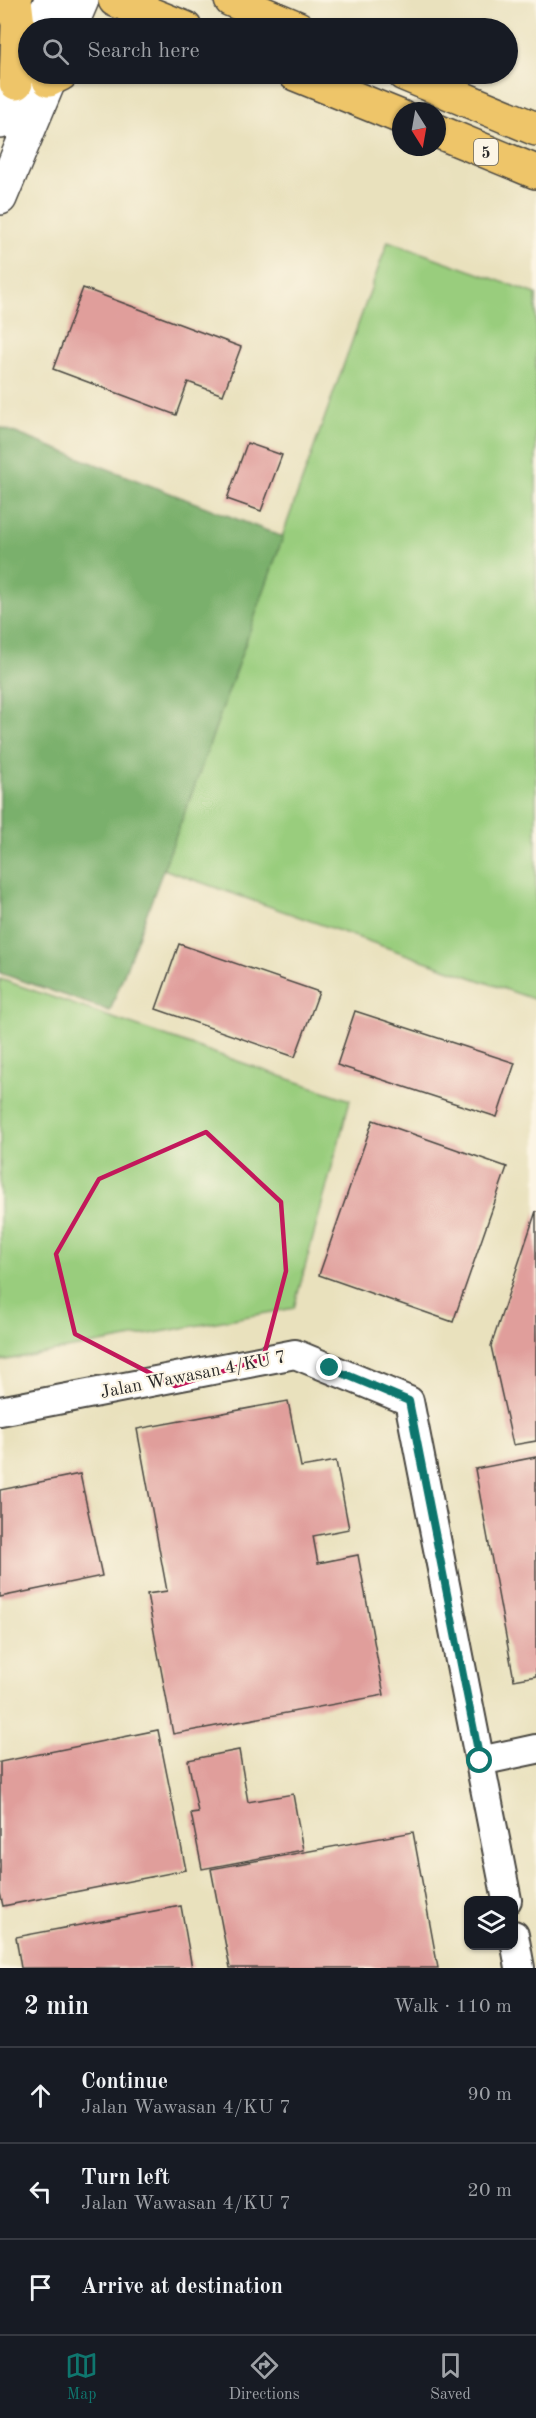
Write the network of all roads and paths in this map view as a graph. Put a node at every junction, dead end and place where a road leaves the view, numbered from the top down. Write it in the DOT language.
graph roads {
  1 [pos="15,0"];
  2 [pos="51,0"];
  3 [pos="82,0"];
  4 [pos="115,0"];
  5 [pos="231,0"];
  6 [pos="43,18"];
  7 [pos="74,18"];
  8 [pos="159,18"];
  9 [pos="274,18"];
  10 [pos="18,78"];
  11 [pos="16,83"];
  12 [pos="50,84"];
  13 [pos="320,84"];
  14 [pos="428,84"];
  15 [pos="392,113"];
  16 [pos="0,122"];
  17 [pos="536,129"];
  18 [pos="446,135"];
  19 [pos="536,172"];
  20 [pos="0,198"];
  21 [pos="0,1411"];
  22 [pos="536,1749"];
  23 [pos="480,1761"];
  24 [pos="506,1896"];
  25 [pos="516,1950"];
  26 [pos="520,1968"];
  1 -- 11 [label="highway"];
  2 -- 6 [label="street"];
  3 -- 7 [label="street"];
  4 -- 8 [label="highway"];
  5 -- 9 [label="highway"];
  10 -- 11 [label="street"];
  11 -- 16 [label="street"];
  12 -- 20 [label="street"];
  13 -- 15 [label="highway"];
  14 -- 17 [label="highway, 5"];
  18 -- 19 [label="highway, 5"];
  21 -- 23 [label="street, Jalan Wawasan 4/KU 7"];
  22 -- 23 [label="street"];
  23 -- 24 [label="street, Jalan Wawasan 4/KU 7"];
  25 -- 26 [label="street"];
}
